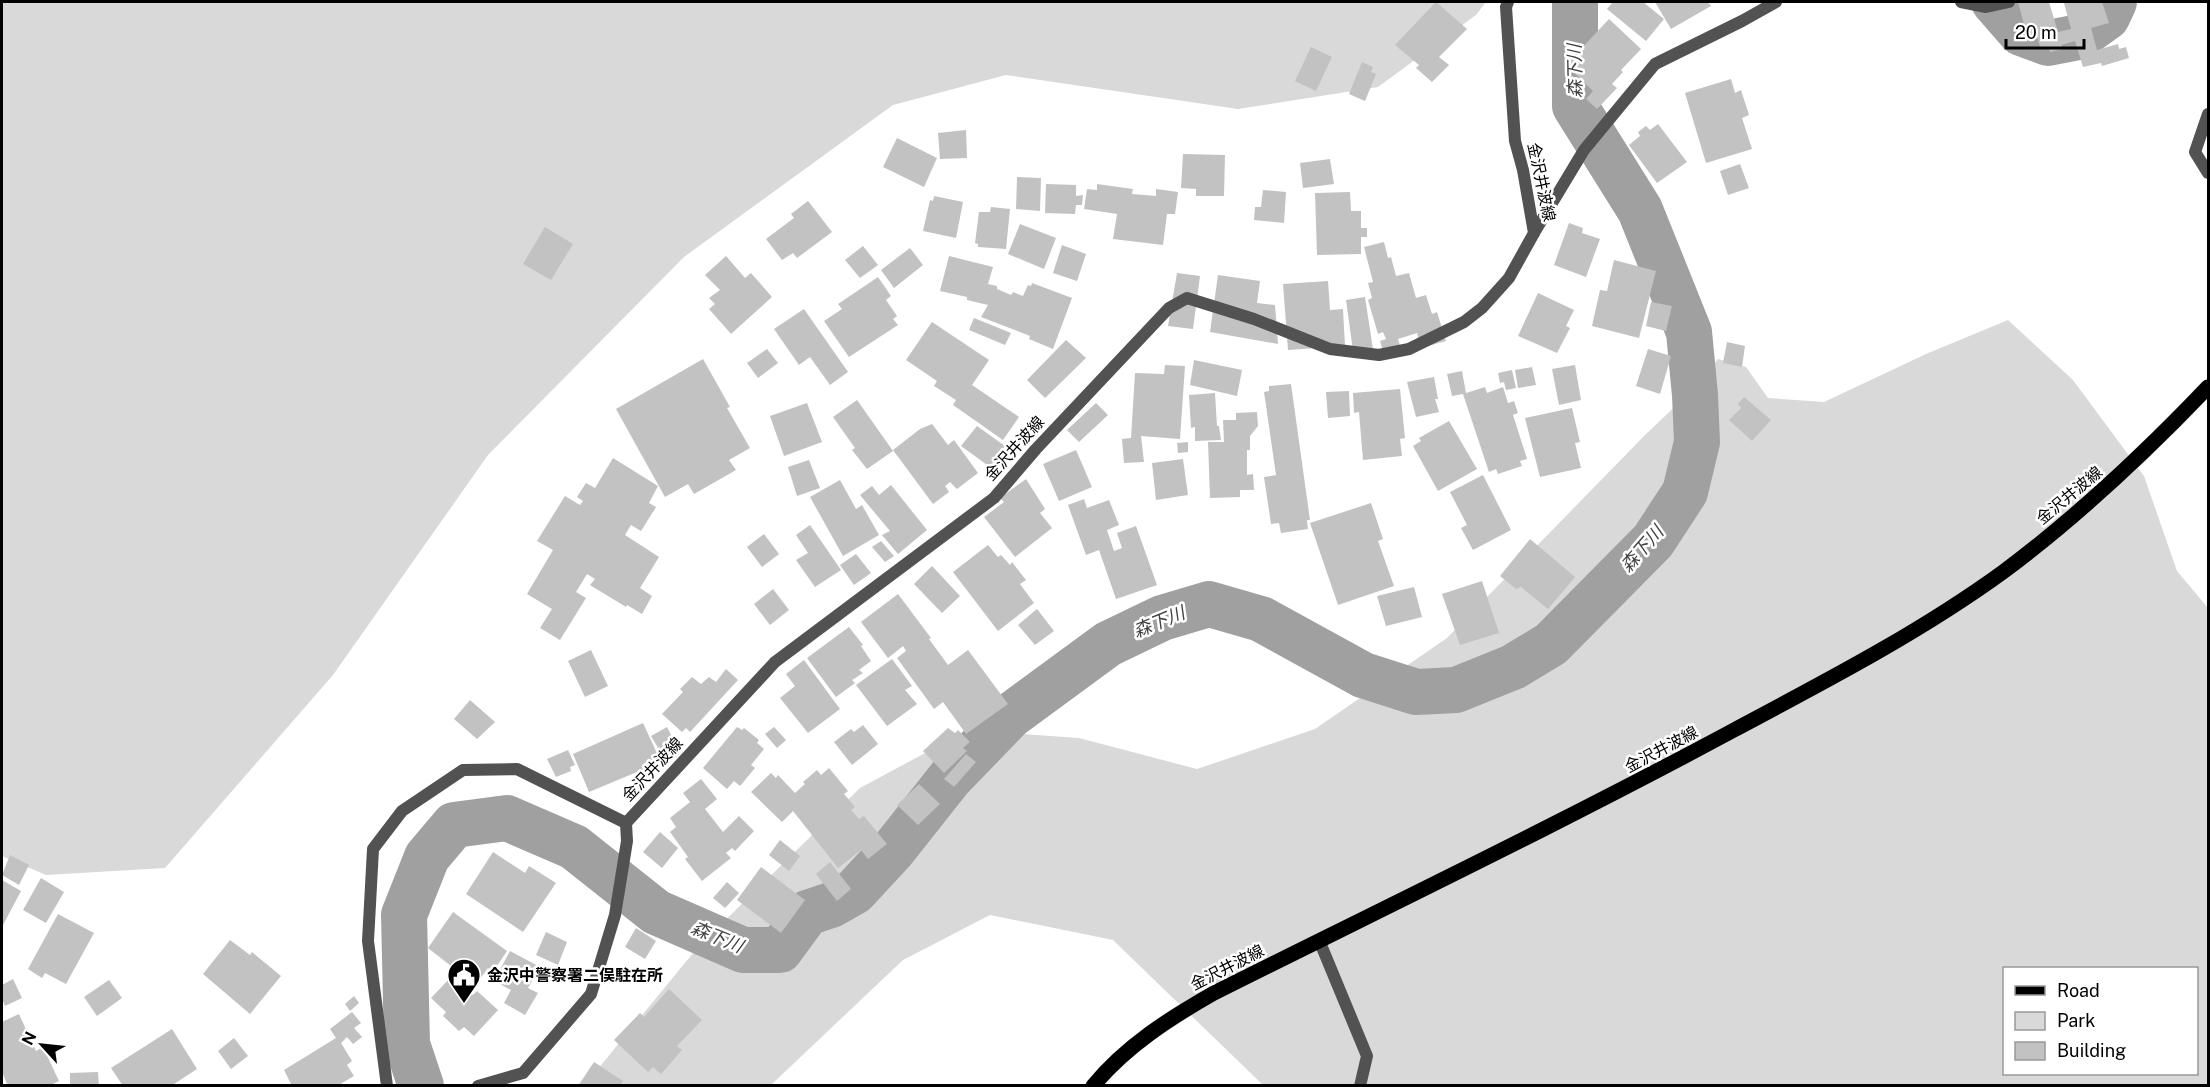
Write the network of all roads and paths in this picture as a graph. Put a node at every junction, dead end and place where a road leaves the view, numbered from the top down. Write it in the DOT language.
graph roads {
  1 [pos="1508,2"];
  2 [pos="1776,2"];
  3 [pos="1961,2"];
  4 [pos="2009,2"];
  5 [pos="2208,114"];
  6 [pos="2208,173"];
  7 [pos="1534,233"];
  8 [pos="2208,387"];
  9 [pos="626,823"];
  10 [pos="1319,940"];
  11 [pos="387,1086"];
  12 [pos="478,1086"];
  13 [pos="1093,1086"];
  14 [pos="1360,1086"];
  1 -- 7 [label="street, 金沢井波線"];
  2 -- 7 [label="street"];
  3 -- 4 [label="street"];
  5 -- 6 [label="street"];
  7 -- 9 [label="street, 金沢井波線"];
  8 -- 10 [label="main road, 金沢井波線"];
  9 -- 11 [label="street"];
  9 -- 12 [label="street, 金沢井波線"];
  10 -- 13 [label="main road, 金沢井波線"];
  10 -- 14 [label="street"];
}
